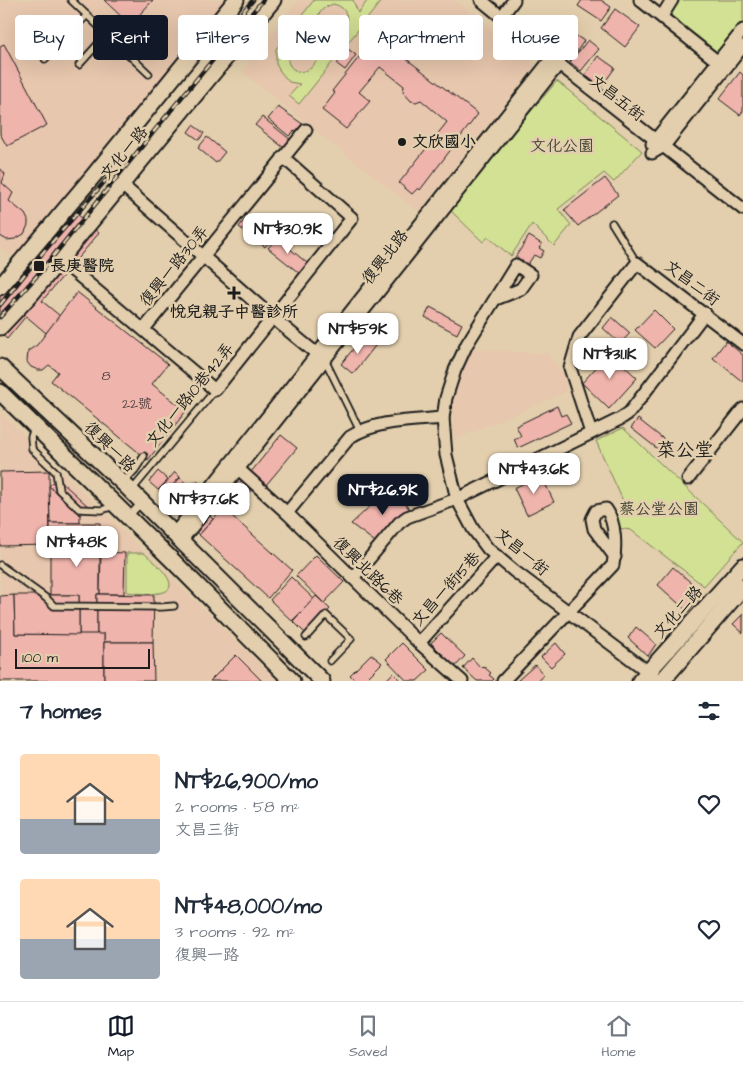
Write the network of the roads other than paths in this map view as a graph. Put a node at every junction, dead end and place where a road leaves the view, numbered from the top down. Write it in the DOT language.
graph roads {
  1 [pos="71,0"];
  2 [pos="236,0"];
  3 [pos="273,0"];
  4 [pos="481,0"];
  5 [pos="514,0"];
  6 [pos="640,0"];
  7 [pos="672,0"];
  8 [pos="87,15"];
  9 [pos="501,15"];
  10 [pos="503,15"];
  11 [pos="662,16"];
  12 [pos="83,19"];
  13 [pos="93,21"];
  14 [pos="743,30"];
  15 [pos="743,46"];
  16 [pos="93,50"];
  17 [pos="739,59"];
  18 [pos="134,60"];
  19 [pos="551,60"];
  20 [pos="555,64"];
  21 [pos="722,64"];
  22 [pos="79,66"];
  23 [pos="149,74"];
  24 [pos="306,130"];
  25 [pos="656,147"];
  26 [pos="283,157"];
  27 [pos="122,184"];
  28 [pos="743,209"];
  29 [pos="743,218"];
  30 [pos="612,223"];
  31 [pos="203,255"];
  32 [pos="58,259"];
  33 [pos="640,265"];
  34 [pos="0,287"];
  35 [pos="496,299"];
  36 [pos="705,313"];
  37 [pos="273,318"];
  38 [pos="0,327"];
  39 [pos="144,329"];
  40 [pos="743,344"];
  41 [pos="321,357"];
  42 [pos="0,367"];
  43 [pos="216,390"];
  44 [pos="0,392"];
  45 [pos="743,409"];
  46 [pos="443,418"];
  47 [pos="35,426"];
  48 [pos="360,431"];
  49 [pos="591,433"];
  50 [pos="144,456"];
  51 [pos="235,465"];
  52 [pos="688,479"];
  53 [pos="127,487"];
  54 [pos="457,499"];
  55 [pos="142,502"];
  56 [pos="115,504"];
  57 [pos="287,513"];
  58 [pos="128,517"];
  59 [pos="178,537"];
  60 [pos="497,556"];
  61 [pos="615,557"];
  62 [pos="201,560"];
  63 [pos="0,565"];
  64 [pos="743,566"];
  65 [pos="217,577"];
  66 [pos="353,578"];
  67 [pos="194,582"];
  68 [pos="743,587"];
  69 [pos="205,594"];
  70 [pos="174,606"];
  71 [pos="570,612"];
  72 [pos="306,637"];
  73 [pos="419,643"];
  74 [pos="330,660"];
  75 [pos="652,678"];
  76 [pos="292,681"];
  77 [pos="322,681"];
  78 [pos="462,681"];
  79 [pos="503,681"];
  1 -- 8 [label="lane"];
  2 -- 34 [label="street, 文化一路"];
  3 -- 27 [label="street, 文化一路"];
  4 -- 9 [label="street, 文昌五街"];
  5 -- 10 [label="street"];
  6 -- 11 [label="street"];
  7 -- 11 [label="street"];
  8 -- 12 [label="lane"];
  8 -- 13 [label="lane"];
  11 -- 21 [label="street"];
  14 -- 21 [label="street"];
  15 -- 17 [label="street"];
  16 -- 22 [label="lane"];
  17 -- 21 [label="street"];
  18 -- 23 [label="lane"];
  19 -- 20 [label="street, 文昌五街"];
  20 -- 25 [label="street, 文昌五街"];
  20 -- 41 [label="street, 復興北路"];
  21 -- 25 [label="street"];
  24 -- 26 [label="street, 復興一路30弄"];
  25 -- 28 [label="street, 文昌五街"];
  25 -- 29 [label="street, 文昌五街"];
  26 -- 31 [label="street, 復興一路30弄"];
  26 -- 37 [label="street, 文化一路10巷42弄"];
  27 -- 31 [label="street"];
  27 -- 32 [label="street, 文化一路"];
  30 -- 33 [label="lane"];
  31 -- 37 [label="street"];
  31 -- 39 [label="street, 復興一路30弄"];
  32 -- 38 [label="street, 文化一路"];
  32 -- 39 [label="street"];
  33 -- 36 [label="street, 文昌二街"];
  33 -- 49 [label="street"];
  35 -- 46 [label="street, 文昌一街"];
  36 -- 40 [label="street, 文昌二街"];
  36 -- 49 [label="street"];
  37 -- 41 [label="street"];
  37 -- 43 [label="street, 文化一路10巷42弄"];
  39 -- 43 [label="street"];
  41 -- 48 [label="lane"];
  41 -- 51 [label="street, 復興北路"];
  42 -- 53 [label="street, 復興一路"];
  43 -- 53 [label="lane, 文化一路10巷42弄"];
  44 -- 47 [label="street"];
  45 -- 52 [label="street"];
  46 -- 48 [label="street"];
  46 -- 54 [label="street, 文昌一街"];
  47 -- 56 [label="street"];
  47 -- 56 [label="lane"];
  48 -- 57 [label="street"];
  49 -- 54 [label="street"];
  50 -- 53 [label="lane"];
  51 -- 57 [label="street, 復興北路6巷"];
  51 -- 59 [label="street, 復興北路"];
  53 -- 55 [label="street, 復興一路"];
  54 -- 60 [label="street, 文昌一街"];
  54 -- 66 [label="street"];
  55 -- 58 [label="lane"];
  55 -- 59 [label="street, 復興一路"];
  56 -- 58 [label="street"];
  57 -- 66 [label="street, 復興北路6巷"];
  58 -- 67 [label="street"];
  59 -- 62 [label="street, 復興一路"];
  60 -- 71 [label="street, 文昌一街"];
  60 -- 73 [label="street, 文昌一街15巷"];
  61 -- 71 [label="street"];
  62 -- 65 [label="street, 復興一路"];
  62 -- 67 [label="street"];
  63 -- 70 [label="lane"];
  64 -- 75 [label="street, 文化二路"];
  65 -- 69 [label="street"];
  65 -- 77 [label="street, 復興一路"];
  66 -- 73 [label="street, 復興北路6巷"];
  67 -- 69 [label="street"];
  68 -- 75 [label="street, 文化二路"];
  69 -- 76 [label="street"];
  71 -- 75 [label="street, 文昌一街"];
  71 -- 79 [label="street"];
  72 -- 74 [label="lane"];
  73 -- 78 [label="street, 復興北路6巷"];
}
